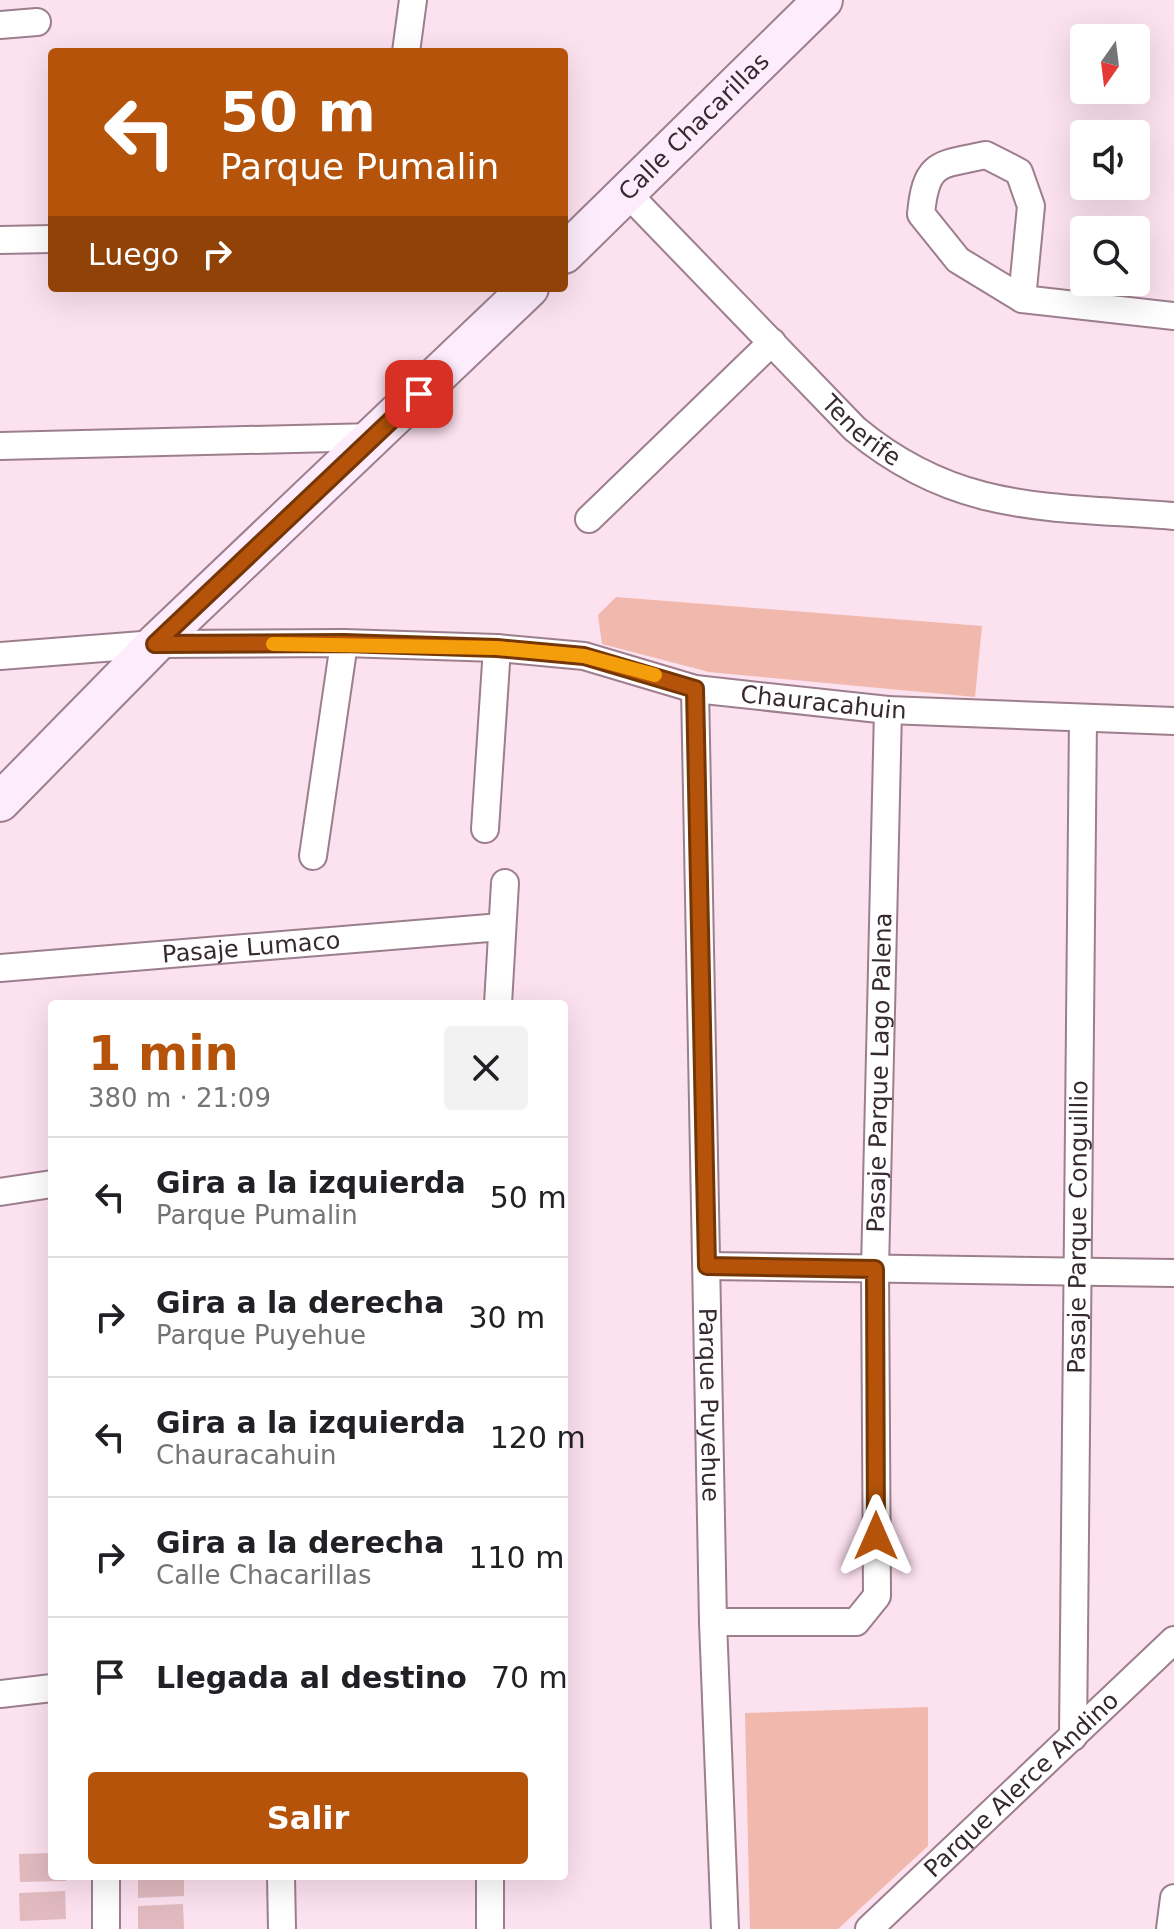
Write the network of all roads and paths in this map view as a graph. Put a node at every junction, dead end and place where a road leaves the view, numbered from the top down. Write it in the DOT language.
graph roads {
  1 [pos="20,0"];
  2 [pos="413,0"];
  3 [pos="823,0"];
  4 [pos="0,25"];
  5 [pos="407,48"];
  6 [pos="627,193"];
  7 [pos="48,239"];
  8 [pos="0,240"];
  9 [pos="568,250"];
  10 [pos="525,292"];
  11 [pos="1022,299"];
  12 [pos="1174,316"];
  13 [pos="772,342"];
  14 [pos="375,437"];
  15 [pos="0,446"];
  16 [pos="1174,516"];
  17 [pos="589,519"];
  18 [pos="344,643"];
  19 [pos="155,644"];
  20 [pos="497,648"];
  21 [pos="0,656"];
  22 [pos="695,689"];
  23 [pos="888,710"];
  24 [pos="1083,718"];
  25 [pos="1174,721"];
  26 [pos="0,802"];
  27 [pos="485,829"];
  28 [pos="313,856"];
  29 [pos="505,883"];
  30 [pos="501,927"];
  31 [pos="0,968"];
  32 [pos="498,1000"];
  33 [pos="48,1185"];
  34 [pos="0,1192"];
  35 [pos="707,1266"];
  36 [pos="875,1269"];
  37 [pos="1078,1272"];
  38 [pos="1174,1273"];
  39 [pos="713,1622"];
  40 [pos="1174,1640"];
  41 [pos="48,1688"];
  42 [pos="0,1694"];
  43 [pos="1073,1737"];
  44 [pos="106,1880"];
  45 [pos="281,1880"];
  46 [pos="490,1880"];
  47 [pos="1174,1898"];
  48 [pos="106,1929"];
  49 [pos="282,1929"];
  50 [pos="490,1929"];
  51 [pos="725,1929"];
  52 [pos="869,1929"];
  53 [pos="1170,1929"];
  1 -- 4 [label="street"];
  2 -- 5 [label="street"];
  3 -- 6 [label="street, Calle Chacarillas"];
  6 -- 9 [label="street, Calle Chacarillas"];
  6 -- 13 [label="street, Tenerife"];
  7 -- 8 [label="street"];
  10 -- 14 [label="street"];
  11 -- 11 [label="street"];
  11 -- 12 [label="street"];
  13 -- 16 [label="street, Tenerife"];
  13 -- 17 [label="street"];
  14 -- 15 [label="street"];
  14 -- 19 [label="street"];
  18 -- 19 [label="street, Chauracahuin"];
  18 -- 20 [label="street, Chauracahuin"];
  18 -- 28 [label="street"];
  19 -- 21 [label="street, Chauracahuin"];
  19 -- 26 [label="street"];
  20 -- 22 [label="street, Chauracahuin"];
  20 -- 27 [label="street"];
  22 -- 23 [label="street, Chauracahuin"];
  22 -- 35 [label="street, Parque Puyehue"];
  23 -- 24 [label="street, Chauracahuin"];
  23 -- 36 [label="street, Pasaje Parque Lago Palena"];
  24 -- 25 [label="street, Chauracahuin"];
  24 -- 37 [label="street, Pasaje Parque Conguillio"];
  29 -- 30 [label="street"];
  30 -- 31 [label="street, Pasaje Lumaco"];
  30 -- 32 [label="street"];
  33 -- 34 [label="street"];
  35 -- 36 [label="street"];
  35 -- 39 [label="street, Parque Puyehue"];
  36 -- 37 [label="street"];
  36 -- 39 [label="street, Pasaje Parque Lago Palena"];
  37 -- 38 [label="street"];
  37 -- 43 [label="street, Pasaje Parque Conguillio"];
  39 -- 51 [label="street, Parque Puyehue"];
  40 -- 43 [label="street, Parque Alerce Andino"];
  41 -- 42 [label="street"];
  43 -- 52 [label="street, Parque Alerce Andino"];
  44 -- 48 [label="street"];
  45 -- 49 [label="street"];
  46 -- 50 [label="street"];
  47 -- 53 [label="street"];
}
